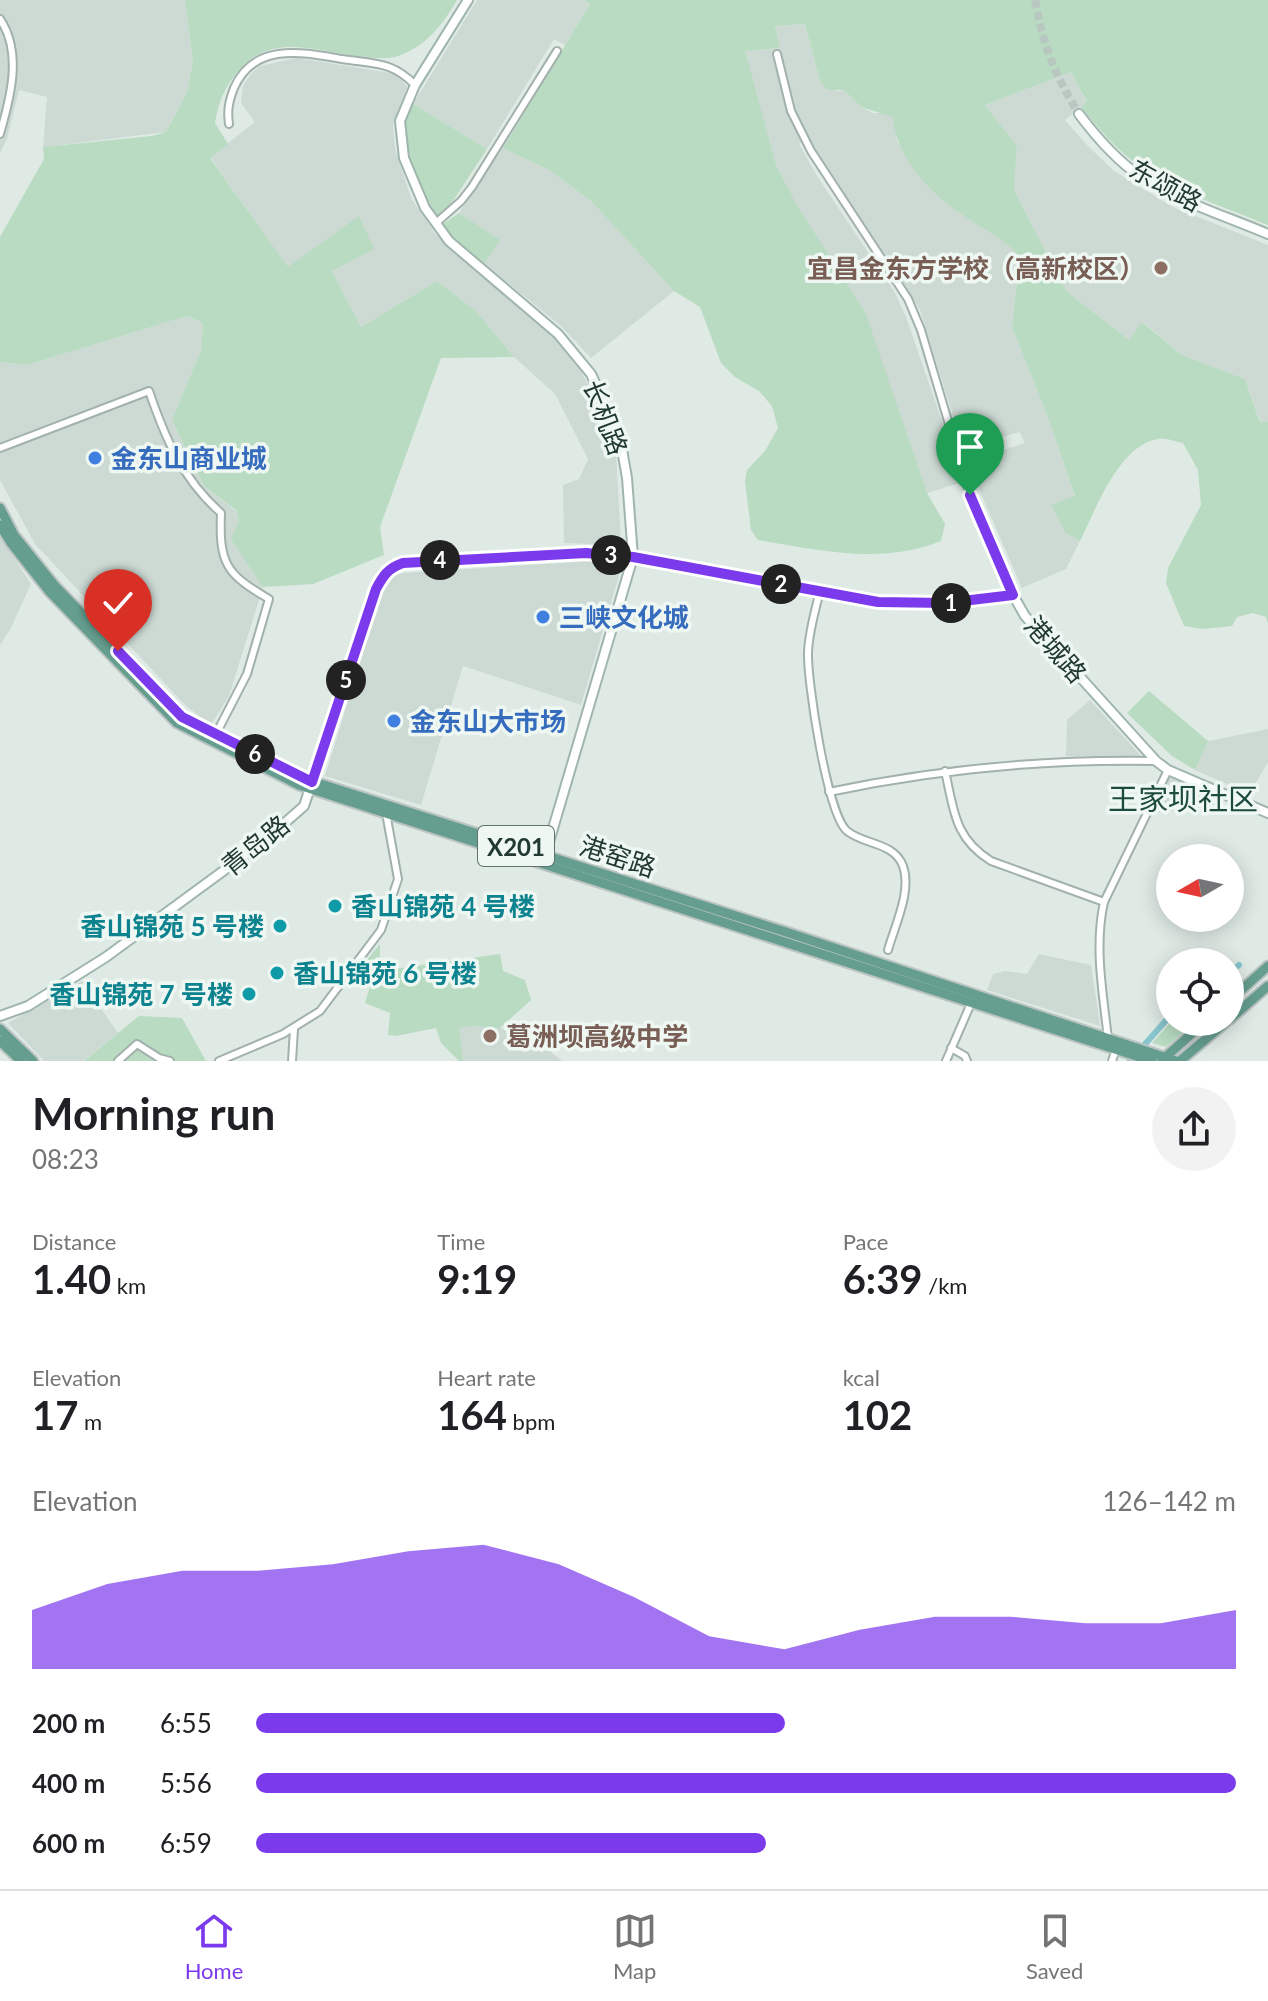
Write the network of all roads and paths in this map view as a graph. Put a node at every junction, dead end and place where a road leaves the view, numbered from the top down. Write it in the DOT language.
graph roads {
  1 [pos="468,0"];
  2 [pos="0,19"];
  3 [pos="557,51"];
  4 [pos="777,54"];
  5 [pos="415,85"];
  6 [pos="1079,114"];
  7 [pos="229,124"];
  8 [pos="0,134"];
  9 [pos="436,223"];
  10 [pos="1268,234"];
  11 [pos="0,448"];
  12 [pos="0,508"];
  13 [pos="0,525"];
  14 [pos="633,557"];
  15 [pos="384,573"];
  16 [pos="820,591"];
  17 [pos="1013,595"];
  18 [pos="216,734"];
  19 [pos="1156,761"];
  20 [pos="1168,770"];
  21 [pos="945,771"];
  22 [pos="311,786"];
  23 [pos="829,792"];
  24 [pos="386,813"];
  25 [pos="1268,813"];
  26 [pos="544,860"];
  27 [pos="1104,902"];
  28 [pos="888,950"];
  29 [pos="1268,966"];
  30 [pos="1268,986"];
  31 [pos="1244,987"];
  32 [pos="972,1001"];
  33 [pos="1244,1006"];
  34 [pos="0,1016"];
  35 [pos="0,1029"];
  36 [pos="294,1029"];
  37 [pos="1189,1036"];
  38 [pos="1208,1036"];
  39 [pos="1108,1039"];
  40 [pos="0,1041"];
  41 [pos="951,1048"];
  42 [pos="1120,1048"];
  43 [pos="1150,1057"];
  44 [pos="1163,1059"];
  45 [pos="21,1061"];
  46 [pos="33,1061"];
  47 [pos="118,1061"];
  48 [pos="170,1061"];
  49 [pos="219,1061"];
  50 [pos="292,1061"];
  51 [pos="946,1061"];
  52 [pos="967,1061"];
  53 [pos="1112,1061"];
  54 [pos="1178,1061"];
  1 -- 5 [label="street, 长机路"];
  2 -- 8 [label="street"];
  3 -- 9 [label="street"];
  4 -- 17 [label="street"];
  5 -- 7 [label="street"];
  5 -- 9 [label="street, 长机路"];
  6 -- 10 [label="street, 东颂路"];
  9 -- 14 [label="street, 长机路"];
  11 -- 18 [label="street"];
  12 -- 18 [label="main road, 港窑路 / X201"];
  13 -- 22 [label="main road, 港窑路 / X201"];
  14 -- 15 [label="street, 港城路"];
  14 -- 16 [label="street, 港城路"];
  14 -- 26 [label="street, 长机路"];
  15 -- 22 [label="street, 青岛路"];
  16 -- 17 [label="street, 港城路"];
  16 -- 23 [label="street"];
  17 -- 19 [label="street, 港城路"];
  18 -- 22 [label="main road, 港窑路 / X201"];
  19 -- 20 [label="street, 港城路"];
  19 -- 21 [label="street"];
  20 -- 25 [label="street, 港城路"];
  20 -- 27 [label="street"];
  21 -- 23 [label="street"];
  21 -- 27 [label="street"];
  22 -- 24 [label="main road, 港窑路 / X201"];
  22 -- 26 [label="main road, 港窑路 / X201"];
  22 -- 34 [label="street, 青岛路"];
  23 -- 28 [label="street"];
  24 -- 26 [label="main road, 港窑路 / X201"];
  24 -- 36 [label="street"];
  26 -- 32 [label="main road, 港窑路 / X201"];
  26 -- 39 [label="main road, 港窑路 / X201"];
  27 -- 39 [label="street"];
  29 -- 31 [label="main road"];
  30 -- 33 [label="main road"];
  32 -- 41 [label="street"];
  32 -- 42 [label="main road, 港窑路 / X201"];
  35 -- 46 [label="main road"];
  36 -- 49 [label="street"];
  36 -- 50 [label="street"];
  37 -- 44 [label="main road"];
  38 -- 54 [label="main road"];
  39 -- 42 [label="main road, 港窑路 / X201"];
  40 -- 45 [label="main road"];
  41 -- 51 [label="street"];
  41 -- 52 [label="street"];
  42 -- 43 [label="main road, 港窑路 / X201"];
  42 -- 53 [label="street"];
  43 -- 44 [label="main road, 港窑路 / X201"];
  44 -- 54 [label="main road, 港窑路 / X201"];
  47 -- 48 [label="street"];
}
